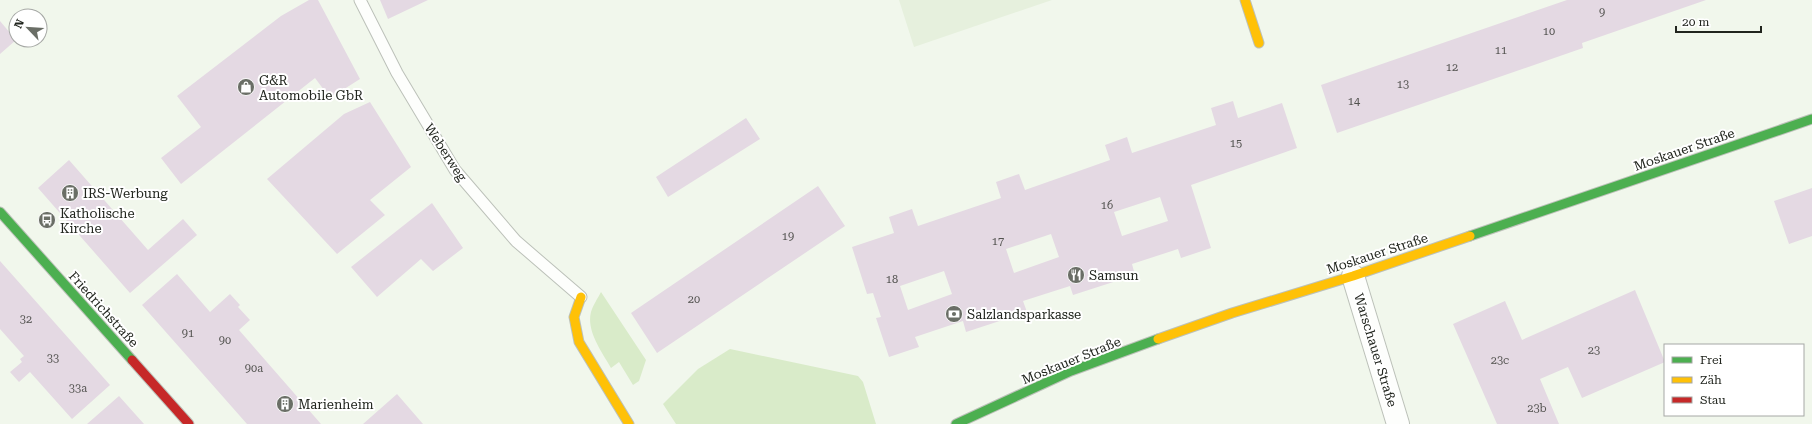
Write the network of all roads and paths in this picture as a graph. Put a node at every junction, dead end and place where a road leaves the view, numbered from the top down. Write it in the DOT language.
graph roads {
  1 [pos="360,0"];
  2 [pos="1245,0"];
  3 [pos="1259,43"];
  4 [pos="1812,119"];
  5 [pos="0,212"];
  6 [pos="1353,276"];
  7 [pos="581,297"];
  8 [pos="188,424"];
  9 [pos="629,424"];
  10 [pos="956,424"];
  11 [pos="1398,424"];
  1 -- 7 [label="lane, Weberweg"];
  2 -- 3 [label="street"];
  4 -- 6 [label="street, Moskauer Straße"];
  5 -- 8 [label="street, Friedrichstraße"];
  6 -- 10 [label="street, Moskauer Straße"];
  6 -- 11 [label="street, Warschauer Straße"];
  7 -- 9 [label="street"];
}
